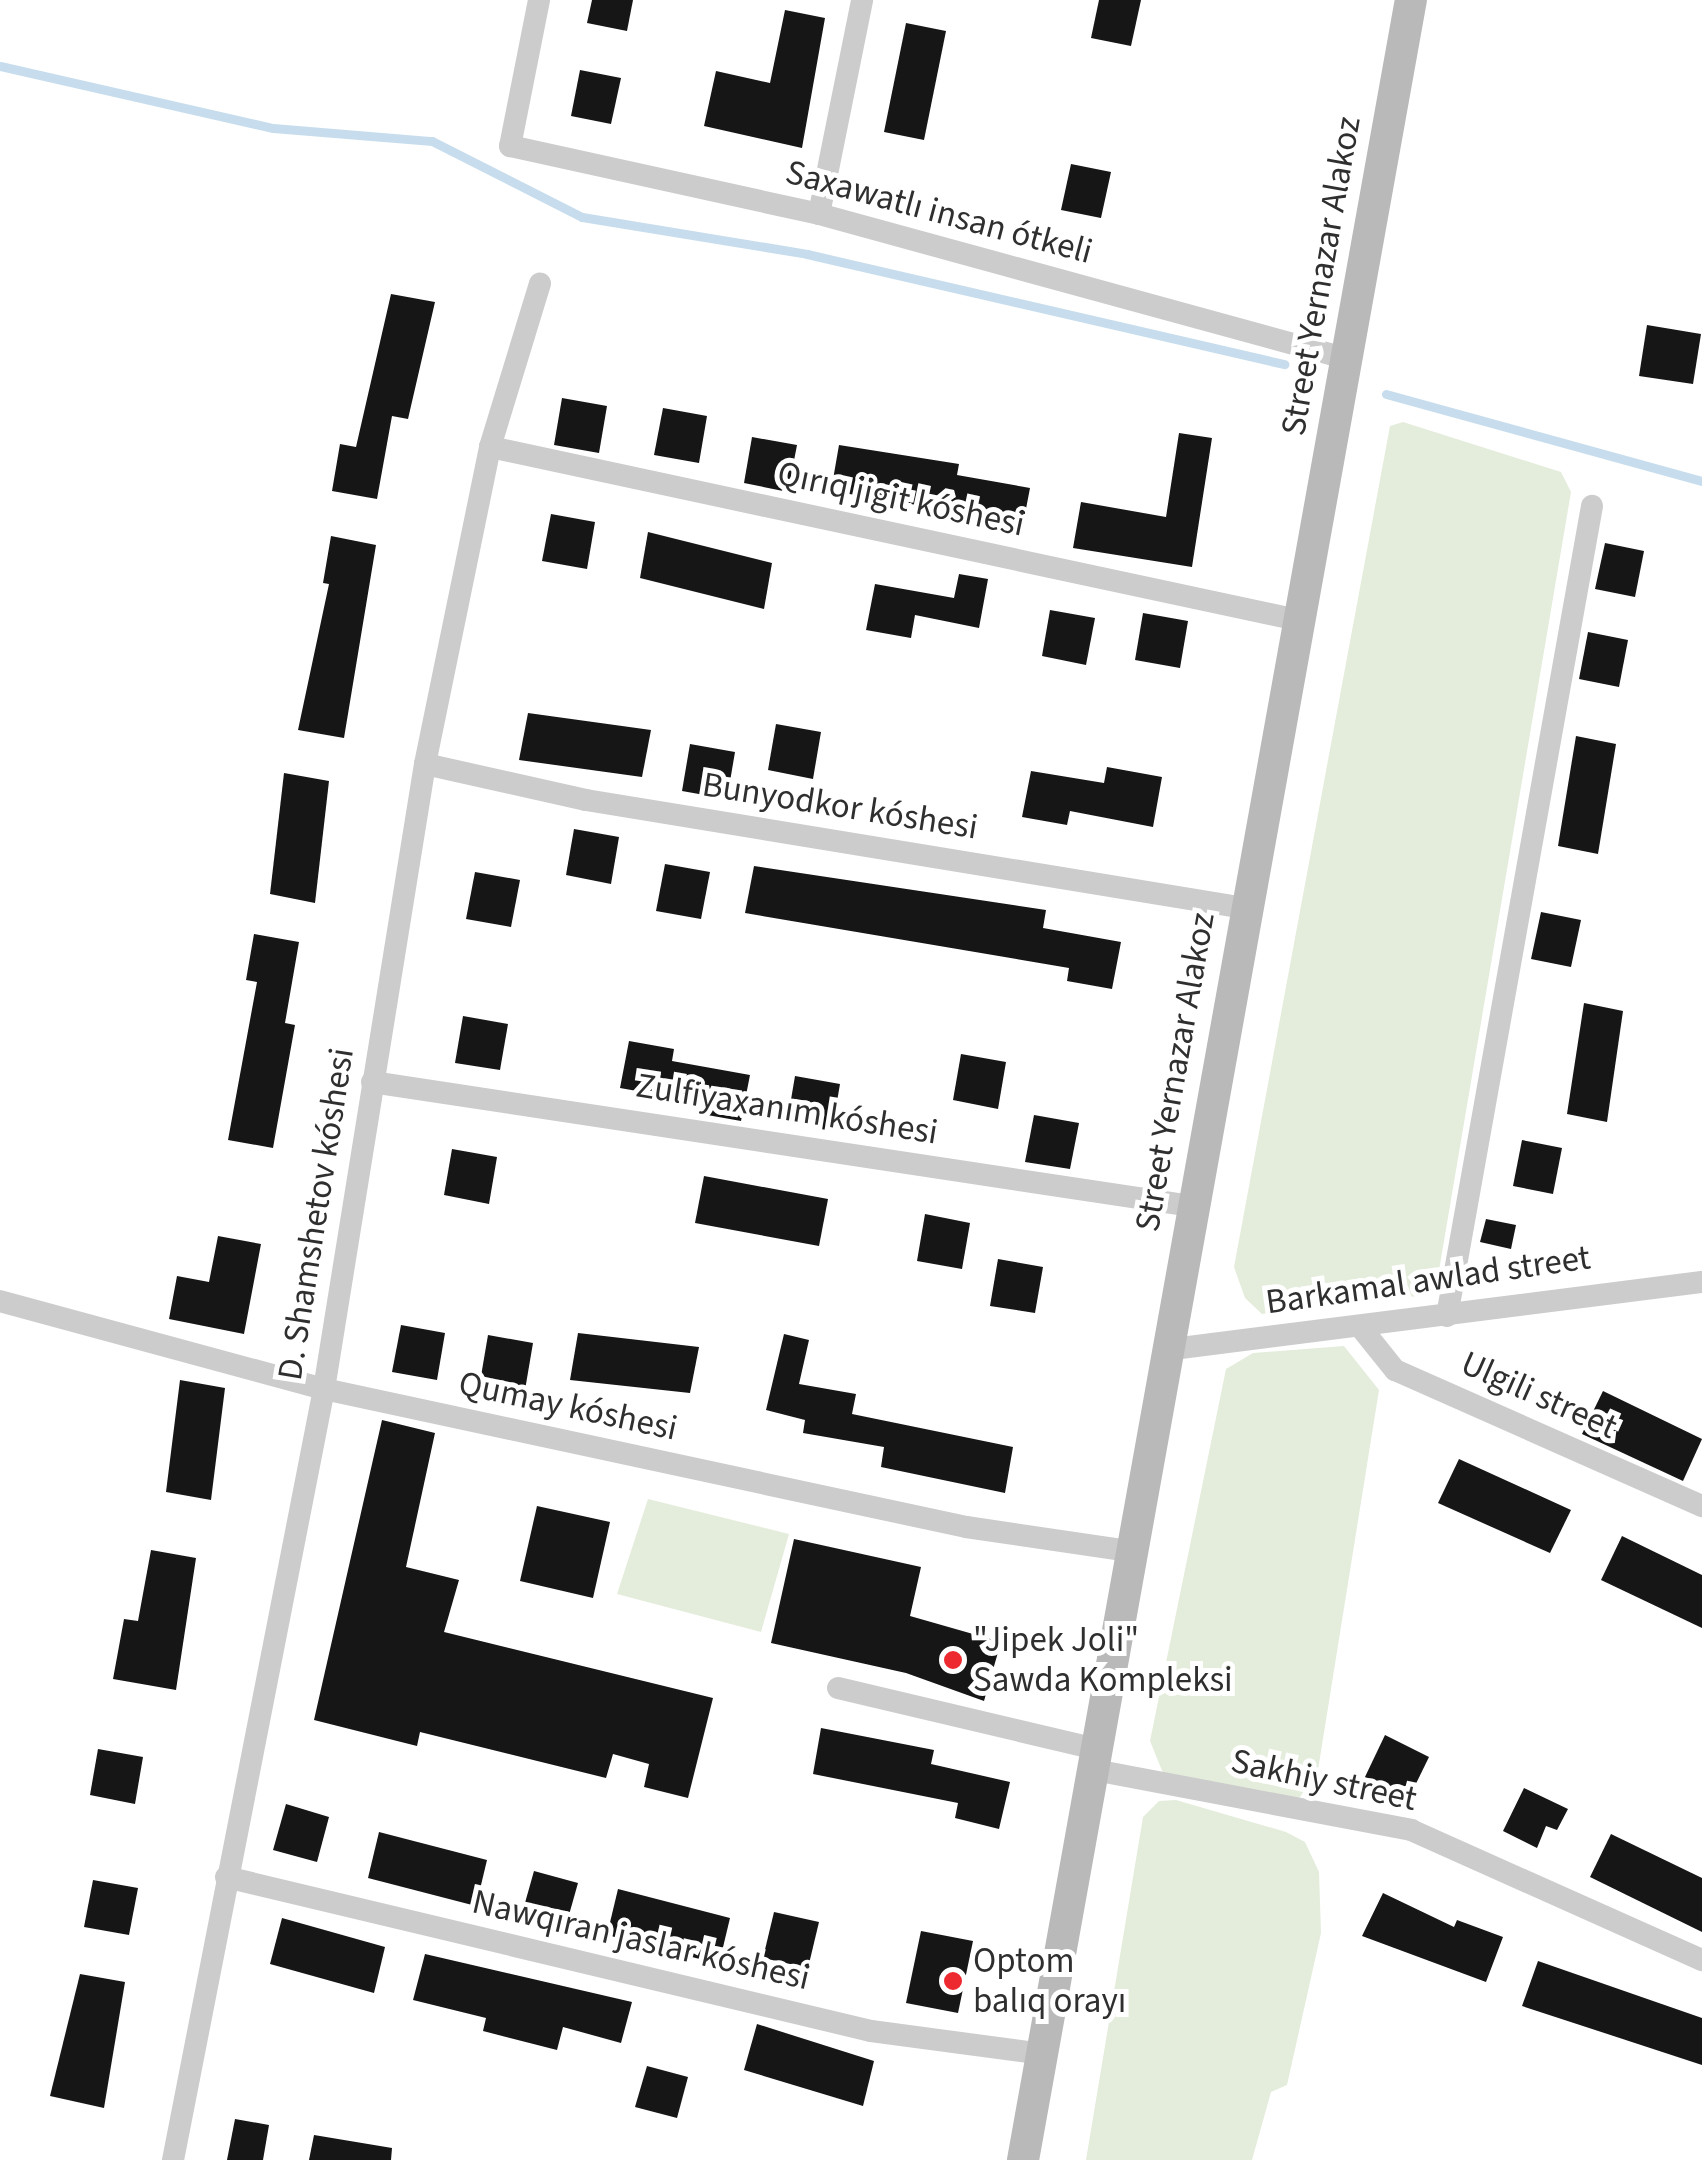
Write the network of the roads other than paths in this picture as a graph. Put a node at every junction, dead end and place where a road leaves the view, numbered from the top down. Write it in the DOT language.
graph roads {
  1 [pos="539,0"];
  2 [pos="862,0"];
  3 [pos="1411,0"];
  4 [pos="819,214"];
  5 [pos="540,282"];
  6 [pos="1348,360"];
  7 [pos="490,447"];
  8 [pos="1592,506"];
  9 [pos="1298,620"];
  10 [pos="425,764"];
  11 [pos="1245,908"];
  12 [pos="372,1082"];
  13 [pos="1191,1206"];
  14 [pos="1702,1282"];
  15 [pos="0,1302"];
  16 [pos="1447,1316"];
  17 [pos="1362,1329"];
  18 [pos="1165,1350"];
  19 [pos="324,1389"];
  20 [pos="1702,1506"];
  21 [pos="1128,1550"];
  22 [pos="838,1688"];
  23 [pos="1090,1759"];
  24 [pos="226,1877"];
  25 [pos="1702,1960"];
  26 [pos="1044,2054"];
  27 [pos="173,2160"];
  28 [pos="1023,2160"];
  1 -- 4 [label="street, Saxawatlı insan ótkeli"];
  2 -- 4 [label="street"];
  3 -- 6 [label="main road, Street Yernazar Alakoz"];
  4 -- 6 [label="street, Saxawatlı insan ótkeli"];
  5 -- 7 [label="street, D. Shamshetov kóshesi"];
  6 -- 9 [label="main road, Street Yernazar Alakoz"];
  7 -- 9 [label="street, Qırıq jigit kóshesi"];
  7 -- 10 [label="street, D. Shamshetov kóshesi"];
  8 -- 16 [label="street"];
  9 -- 11 [label="main road, Street Yernazar Alakoz"];
  10 -- 11 [label="street, Bunyodkor kóshesi"];
  10 -- 12 [label="street, D. Shamshetov kóshesi"];
  11 -- 13 [label="main road, Street Yernazar Alakoz"];
  12 -- 13 [label="street, Zulfiyaxanım kóshesi"];
  12 -- 19 [label="street, D. Shamshetov kóshesi"];
  13 -- 18 [label="main road, Street Yernazar Alakoz"];
  14 -- 16 [label="street, Barkamal awlad street"];
  15 -- 19 [label="street, Qumay kóshesi"];
  16 -- 17 [label="street, Barkamal awlad street"];
  17 -- 18 [label="street, Barkamal awlad street"];
  17 -- 20 [label="street, Ulgili street"];
  18 -- 21 [label="main road, Street Yernazar Alakoz"];
  19 -- 21 [label="street, Qumay kóshesi"];
  19 -- 24 [label="street, D. Shamshetov kóshesi"];
  21 -- 23 [label="main road, Street Yernazar Alakoz"];
  22 -- 23 [label="street, Sakhiy street"];
  23 -- 25 [label="street, Sakhiy street"];
  23 -- 26 [label="main road, Street Yernazar Alakoz"];
  24 -- 26 [label="street, Nawqıran jaslar kóshesi"];
  24 -- 27 [label="street, D. Shamshetov kóshesi"];
  26 -- 28 [label="main road, Street Yernazar Alakoz"];
}
